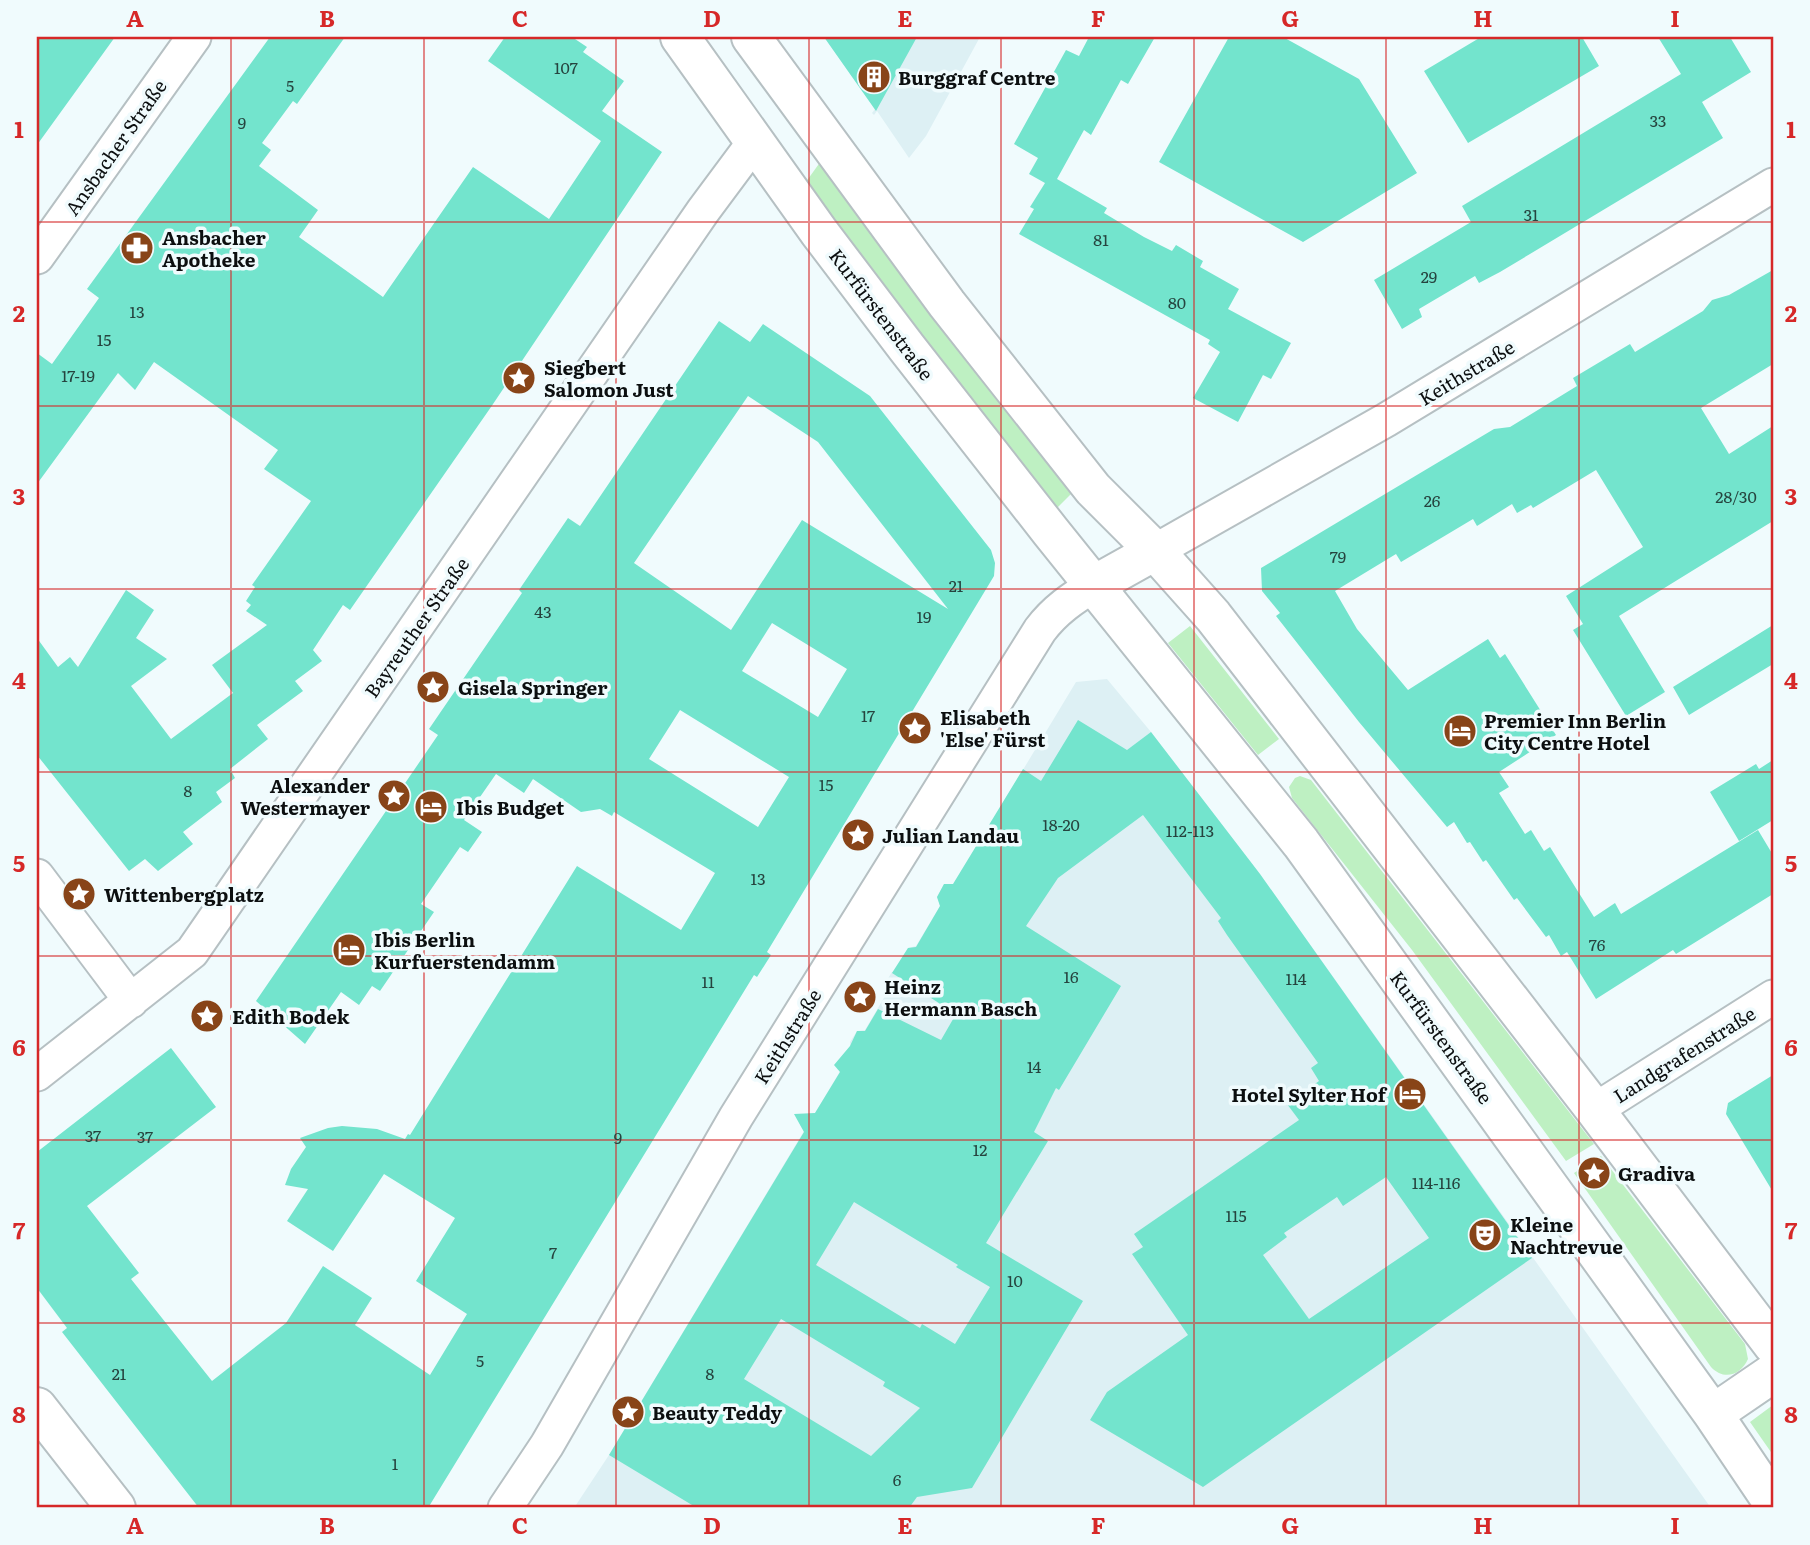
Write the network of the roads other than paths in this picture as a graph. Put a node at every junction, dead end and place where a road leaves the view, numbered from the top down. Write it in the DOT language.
graph roads {
  1 [pos="194,37"];
  2 [pos="680,37"];
  3 [pos="751,37"];
  4 [pos="791,92"];
  5 [pos="755,141"];
  6 [pos="1773,185"];
  7 [pos="37,257"];
  8 [pos="1155,551"];
  9 [pos="1094,585"];
  10 [pos="37,876"];
  11 [pos="1773,997"];
  12 [pos="131,1001"];
  13 [pos="37,1074"];
  14 [pos="1595,1110"];
  15 [pos="1773,1345"];
  16 [pos="1773,1373"];
  17 [pos="37,1407"];
  18 [pos="1713,1414"];
  19 [pos="1773,1503"];
  20 [pos="116,1508"];
  21 [pos="505,1508"];
  1 -- 7 [label="street, Ansbacher Straße"];
  2 -- 5 [label="main road, Kurfürstenstraße"];
  3 -- 4 [label="main road"];
  4 -- 5 [label="main road"];
  4 -- 8 [label="main road"];
  5 -- 9 [label="main road, Kurfürstenstraße"];
  5 -- 12 [label="street, Bayreuther Straße"];
  6 -- 8 [label="street, Keithstraße"];
  8 -- 9 [label="main road"];
  8 -- 14 [label="main road"];
  9 -- 18 [label="main road, Kurfürstenstraße"];
  9 -- 21 [label="street, Keithstraße"];
  10 -- 12 [label="street"];
  11 -- 14 [label="street, Landgrafenstraße"];
  12 -- 13 [label="street, Bayreuther Straße"];
  14 -- 15 [label="main road"];
  16 -- 18 [label="main road"];
  17 -- 20 [label="main road"];
  18 -- 19 [label="main road, Kurfürstenstraße"];
}
